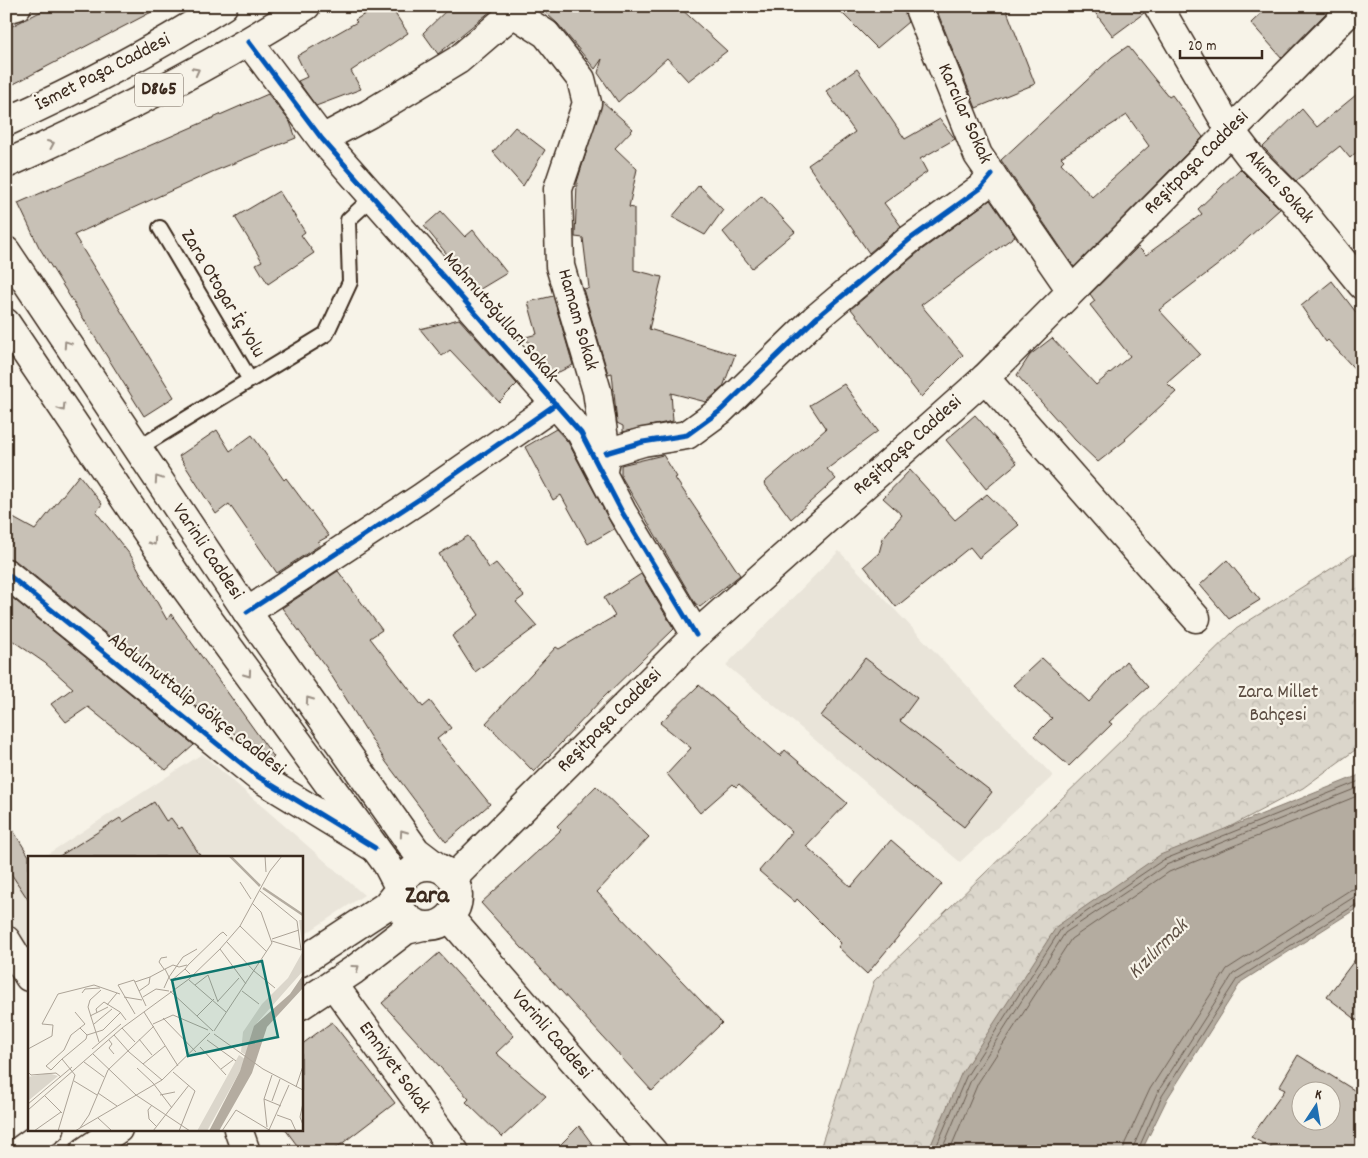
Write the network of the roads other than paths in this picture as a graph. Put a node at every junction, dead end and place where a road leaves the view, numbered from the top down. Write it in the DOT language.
graph roads {
  1 [pos="17,6"];
  2 [pos="223,6"];
  3 [pos="306,6"];
  4 [pos="918,6"];
  5 [pos="1158,6"];
  6 [pos="1355,6"];
  7 [pos="6,9"];
  8 [pos="520,12"];
  9 [pos="249,42"];
  10 [pos="6,122"];
  11 [pos="1230,130"];
  12 [pos="322,139"];
  13 [pos="6,164"];
  14 [pos="992,175"];
  15 [pos="374,196"];
  16 [pos="160,228"];
  17 [pos="6,251"];
  18 [pos="1362,285"];
  19 [pos="1071,290"];
  20 [pos="6,323"];
  21 [pos="985,378"];
  22 [pos="250,380"];
  23 [pos="556,404"];
  24 [pos="137,449"];
  25 [pos="605,463"];
  26 [pos="6,573"];
  27 [pos="247,612"];
  28 [pos="1196,618"];
  29 [pos="696,635"];
  30 [pos="375,848"];
  31 [pos="445,872"];
  32 [pos="398,889"];
  33 [pos="450,918"];
  34 [pos="423,926"];
  35 [pos="6,940"];
  36 [pos="302,961"];
  37 [pos="28,975"];
  38 [pos="333,984"];
  39 [pos="302,1004"];
  40 [pos="49,1130"];
  41 [pos="117,1130"];
  42 [pos="238,1130"];
  43 [pos="18,1152"];
  44 [pos="84,1152"];
  45 [pos="246,1152"];
  46 [pos="455,1152"];
  47 [pos="653,1152"];
  1 -- 7 [label="main road"];
  2 -- 10 [label="main road, İsmet Paşa Caddesi / D865"];
  3 -- 9 [label="main road, İsmet Paşa Caddesi / D865"];
  4 -- 14 [label="main road, Karcılar Sokak"];
  5 -- 11 [label="main road, Akıncı Sokak"];
  6 -- 11 [label="main road, Reşitpaşa Caddesi"];
  8 -- 12 [label="main road, Hamam Sokak"];
  8 -- 25 [label="main road, Hamam Sokak"];
  9 -- 12 [label="main road, Mahmutoğulları Sokak"];
  13 -- 9 [label="main road, İsmet Paşa Caddesi / D865, one-way"];
  11 -- 18 [label="main road, Akıncı Sokak"];
  11 -- 19 [label="main road, Reşitpaşa Caddesi"];
  12 -- 15 [label="main road, Mahmutoğulları Sokak"];
  14 -- 19 [label="main road, Karcılar Sokak"];
  14 -- 25 [label="main road"];
  15 -- 22 [label="lane, Zara Otogar İç Yolu"];
  15 -- 23 [label="main road, Mahmutoğulları Sokak"];
  16 -- 22 [label="lane, Zara Otogar İç Yolu"];
  24 -- 17 [label="main road, Varinli Caddesi, one-way"];
  19 -- 21 [label="main road, Reşitpaşa Caddesi"];
  20 -- 30 [label="main road, Varinli Caddesi, one-way"];
  21 -- 28 [label="main road"];
  21 -- 29 [label="main road, Reşitpaşa Caddesi"];
  22 -- 24 [label="lane, Zara Otogar İç Yolu"];
  23 -- 25 [label="main road, Mahmutoğulları Sokak"];
  23 -- 27 [label="main road"];
  27 -- 24 [label="main road, Varinli Caddesi, one-way"];
  25 -- 29 [label="main road, Mahmutoğulları Sokak"];
  26 -- 30 [label="main road, Abdulmuttalip Gökçe Caddesi"];
  31 -- 27 [label="main road, Varinli Caddesi, one-way"];
  29 -- 31 [label="main road, Reşitpaşa Caddesi"];
  30 -- 32 [label="main road, Varinli Caddesi"];
  31 -- 32 [label="main road"];
  31 -- 33 [label="main road"];
  32 -- 34 [label="main road"];
  32 -- 36 [label="main road"];
  33 -- 34 [label="main road"];
  33 -- 47 [label="main road, Varinli Caddesi"];
  38 -- 34 [label="main road, one-way"];
  35 -- 37 [label="main road"];
  38 -- 39 [label="main road"];
  38 -- 46 [label="main road, Emniyet Sokak"];
  40 -- 43 [label="main road"];
  41 -- 44 [label="main road"];
  42 -- 45 [label="main road"];
}
